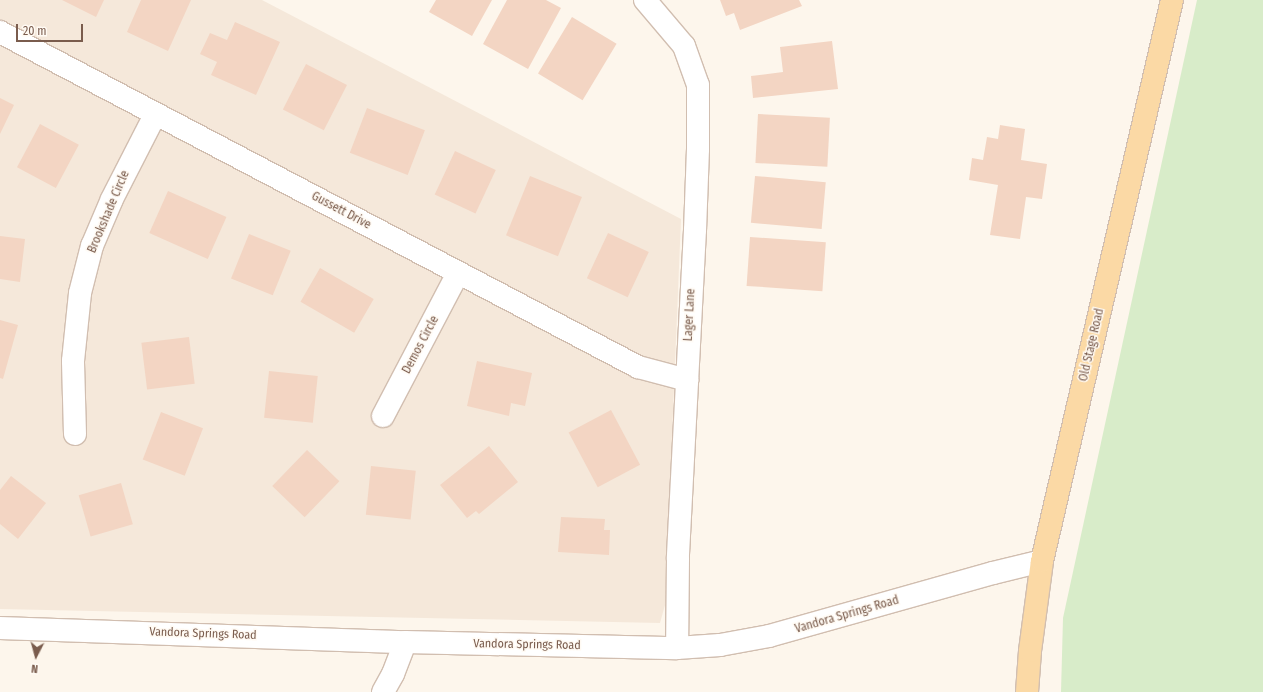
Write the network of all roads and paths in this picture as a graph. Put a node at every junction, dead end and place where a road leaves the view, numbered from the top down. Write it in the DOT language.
graph roads {
  1 [pos="644,0"];
  2 [pos="1172,0"];
  3 [pos="0,32"];
  4 [pos="155,115"];
  5 [pos="458,273"];
  6 [pos="687,380"];
  7 [pos="384,416"];
  8 [pos="76,434"];
  9 [pos="1042,561"];
  10 [pos="0,628"];
  11 [pos="405,642"];
  12 [pos="677,648"];
  13 [pos="383,692"];
  14 [pos="1027,692"];
  1 -- 6 [label="street, Lager Lane"];
  2 -- 9 [label="main road, Old Stage Road"];
  3 -- 4 [label="street, Gussett Drive"];
  4 -- 5 [label="street, Gussett Drive"];
  4 -- 8 [label="street, Brookshade Circle"];
  5 -- 6 [label="street, Gussett Drive"];
  5 -- 7 [label="street, Demos Circle"];
  6 -- 12 [label="street, Lager Lane"];
  9 -- 12 [label="street, Vandora Springs Road"];
  9 -- 14 [label="main road, Old Stage Road"];
  10 -- 11 [label="street, Vandora Springs Road"];
  11 -- 12 [label="street, Vandora Springs Road"];
  11 -- 13 [label="street"];
}
